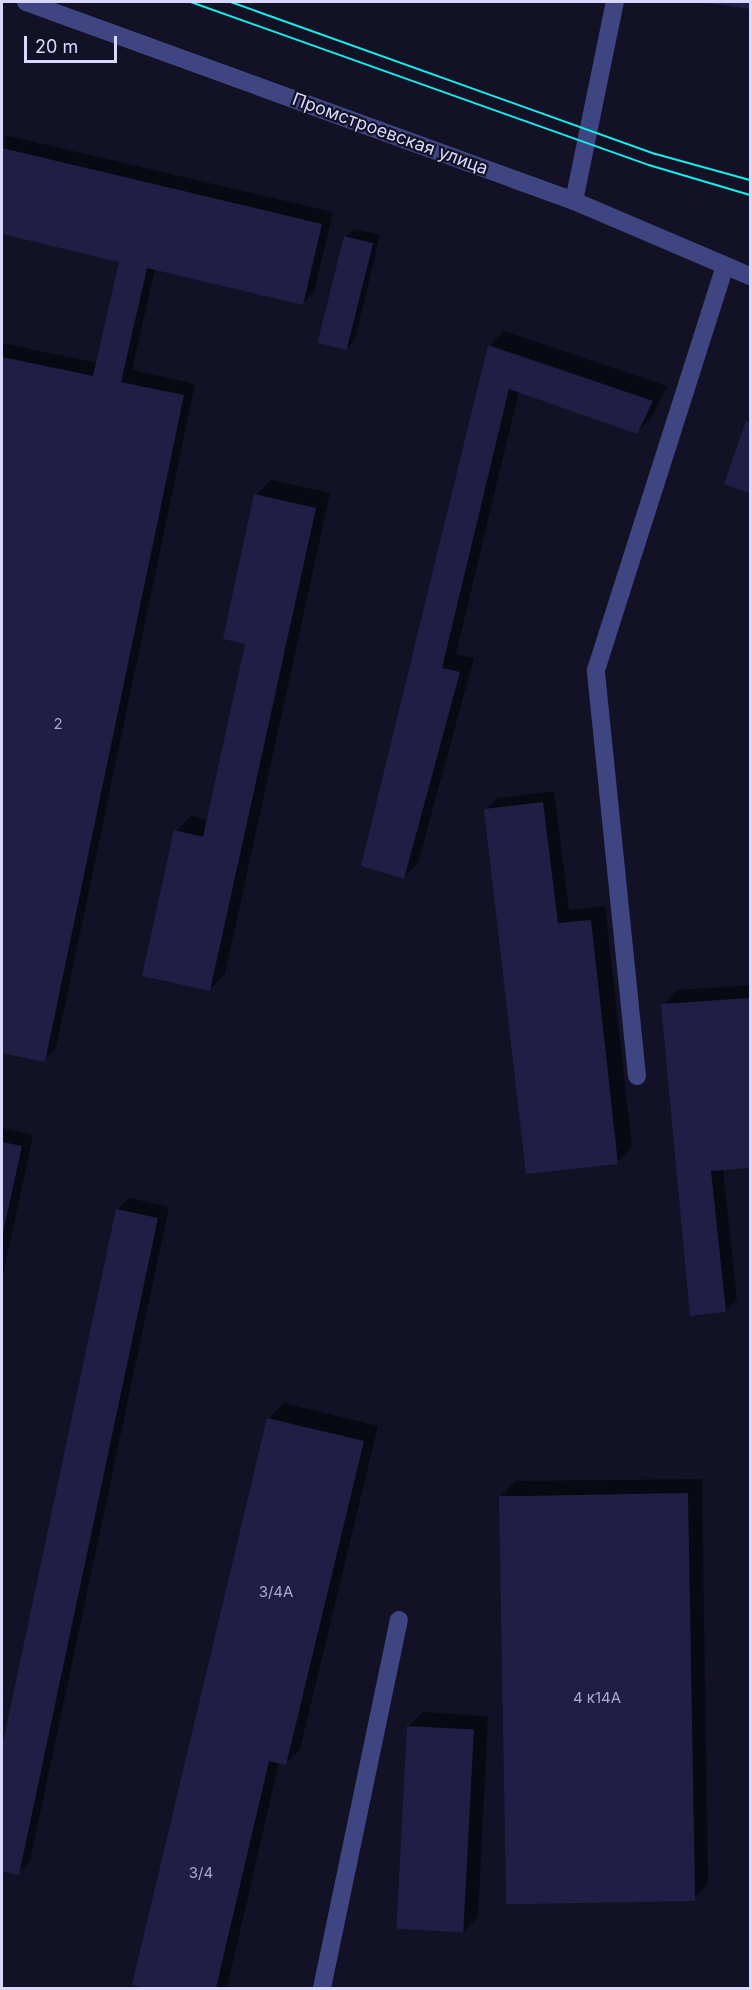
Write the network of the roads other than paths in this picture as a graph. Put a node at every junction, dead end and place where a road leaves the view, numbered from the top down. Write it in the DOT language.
graph roads {
  1 [pos="26,2"];
  2 [pos="615,2"];
  3 [pos="574,201"];
  4 [pos="725,267"];
  5 [pos="750,276"];
  6 [pos="637,1076"];
  7 [pos="399,1620"];
  8 [pos="322,1989"];
  1 -- 3 [label="street, Промстроевская улица"];
  2 -- 3 [label="street"];
  3 -- 4 [label="street, Промстроевская улица"];
  4 -- 5 [label="street, Промстроевская улица"];
  4 -- 6 [label="street"];
  7 -- 8 [label="street"];
}
